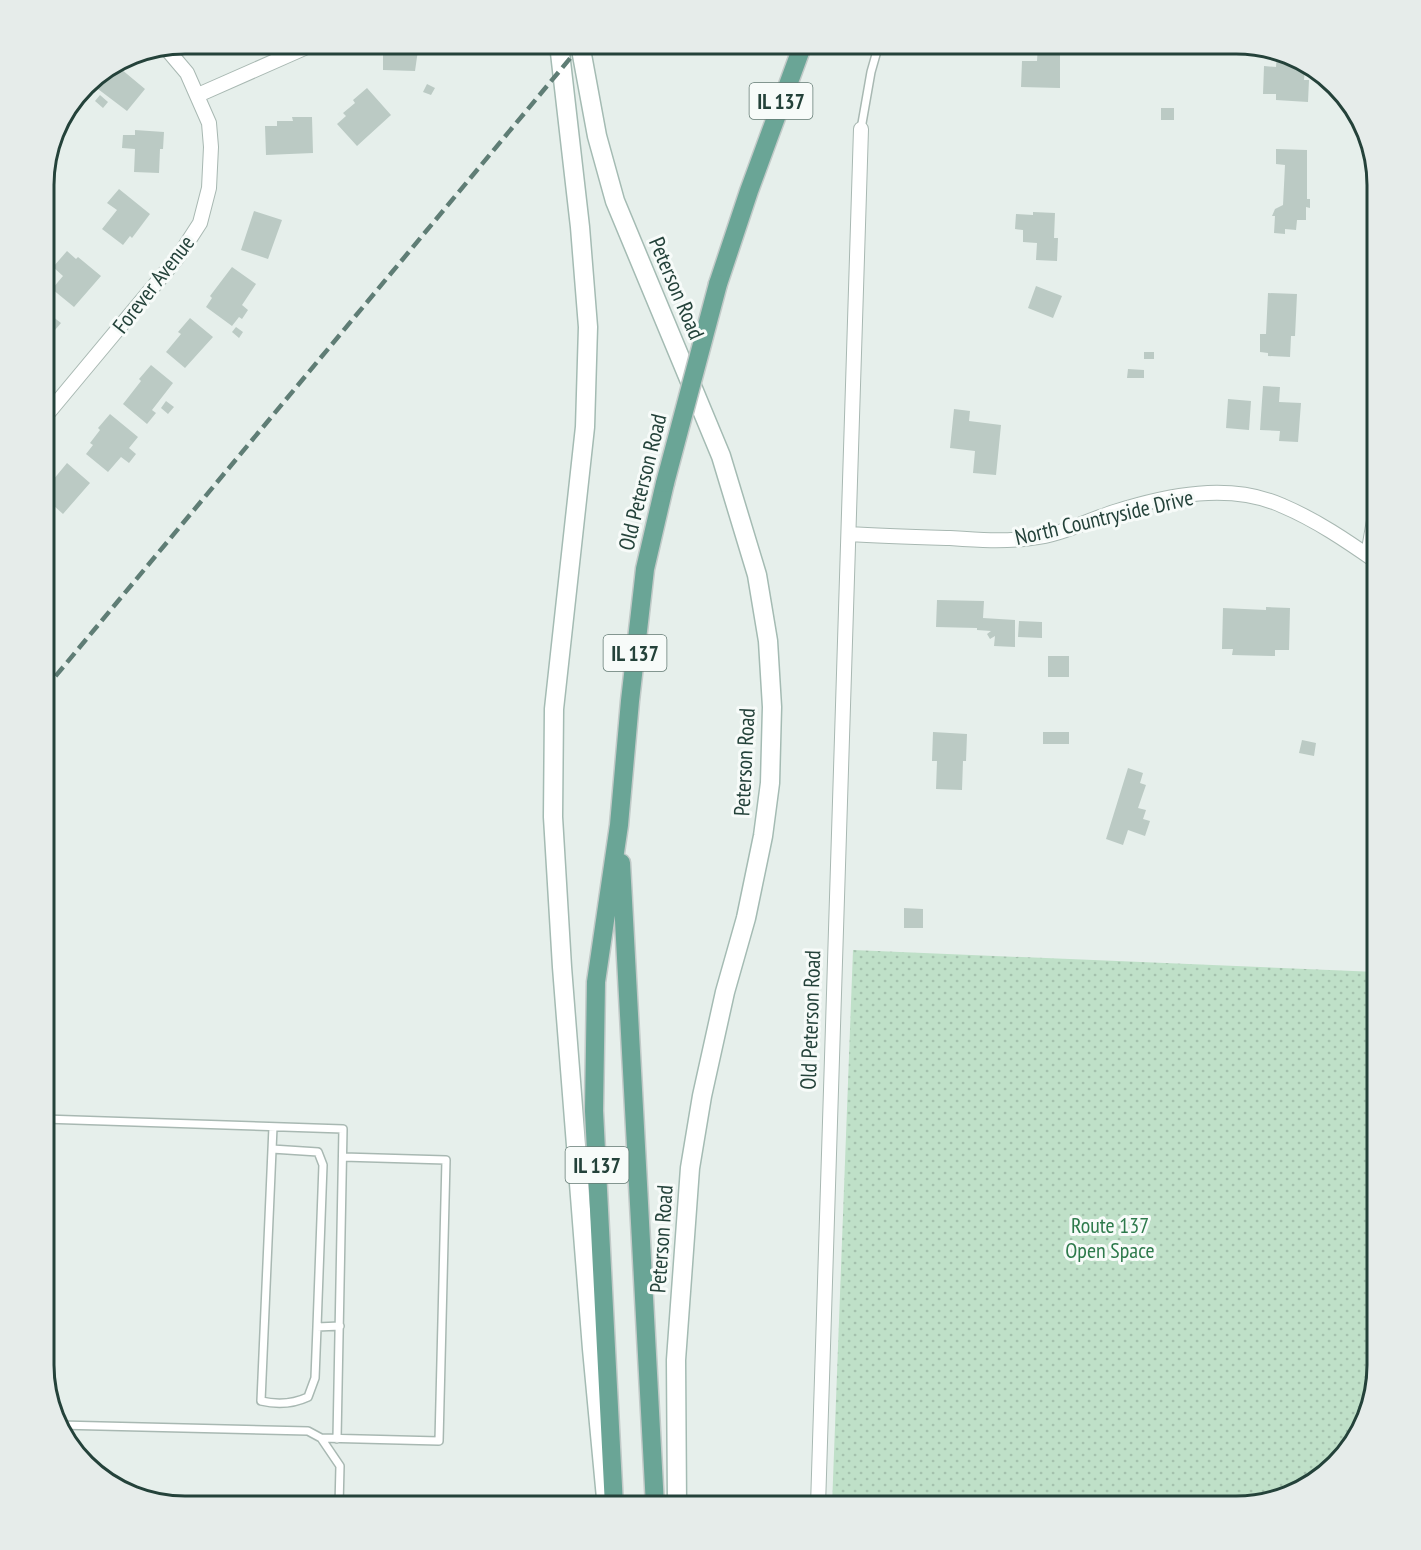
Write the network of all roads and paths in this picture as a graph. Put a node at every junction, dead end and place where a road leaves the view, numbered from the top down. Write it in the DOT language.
graph roads {
  1 [pos="290,54"];
  2 [pos="560,54"];
  3 [pos="582,54"];
  4 [pos="799,54"];
  5 [pos="876,54"];
  6 [pos="172,55"];
  7 [pos="198,94"];
  8 [pos="861,129"];
  9 [pos="54,406"];
  10 [pos="849,534"];
  11 [pos="1367,555"];
  12 [pos="619,825"];
  13 [pos="54,1119"];
  14 [pos="273,1127"];
  15 [pos="272,1149"];
  16 [pos="343,1157"];
  17 [pos="340,1326"];
  18 [pos="317,1327"];
  19 [pos="69,1425"];
  20 [pos="321,1438"];
  21 [pos="337,1439"];
  22 [pos="339,1496"];
  23 [pos="605,1496"];
  24 [pos="613,1496"];
  25 [pos="654,1496"];
  26 [pos="677,1496"];
  27 [pos="818,1496"];
  1 -- 7 [label="street"];
  2 -- 23 [label="main road"];
  3 -- 26 [label="main road, Peterson Road"];
  4 -- 12 [label="main road, Old Peterson Road / IL 137, bridge"];
  5 -- 8 [label="lane"];
  6 -- 7 [label="street, Forever Avenue"];
  7 -- 9 [label="street, Forever Avenue"];
  8 -- 10 [label="street"];
  10 -- 11 [label="street, North Countryside Drive"];
  10 -- 27 [label="street, Old Peterson Road"];
  12 -- 24 [label="main road, IL 137"];
  12 -- 25 [label="main road, Peterson Road / IL 137"];
  13 -- 14 [label="lane"];
  14 -- 15 [label="lane"];
  14 -- 16 [label="lane"];
  15 -- 18 [label="lane"];
  15 -- 18 [label="lane"];
  16 -- 17 [label="lane"];
  16 -- 21 [label="lane"];
  17 -- 18 [label="lane"];
  17 -- 21 [label="lane"];
  19 -- 20 [label="lane"];
  20 -- 21 [label="lane"];
  20 -- 22 [label="lane"];
}
